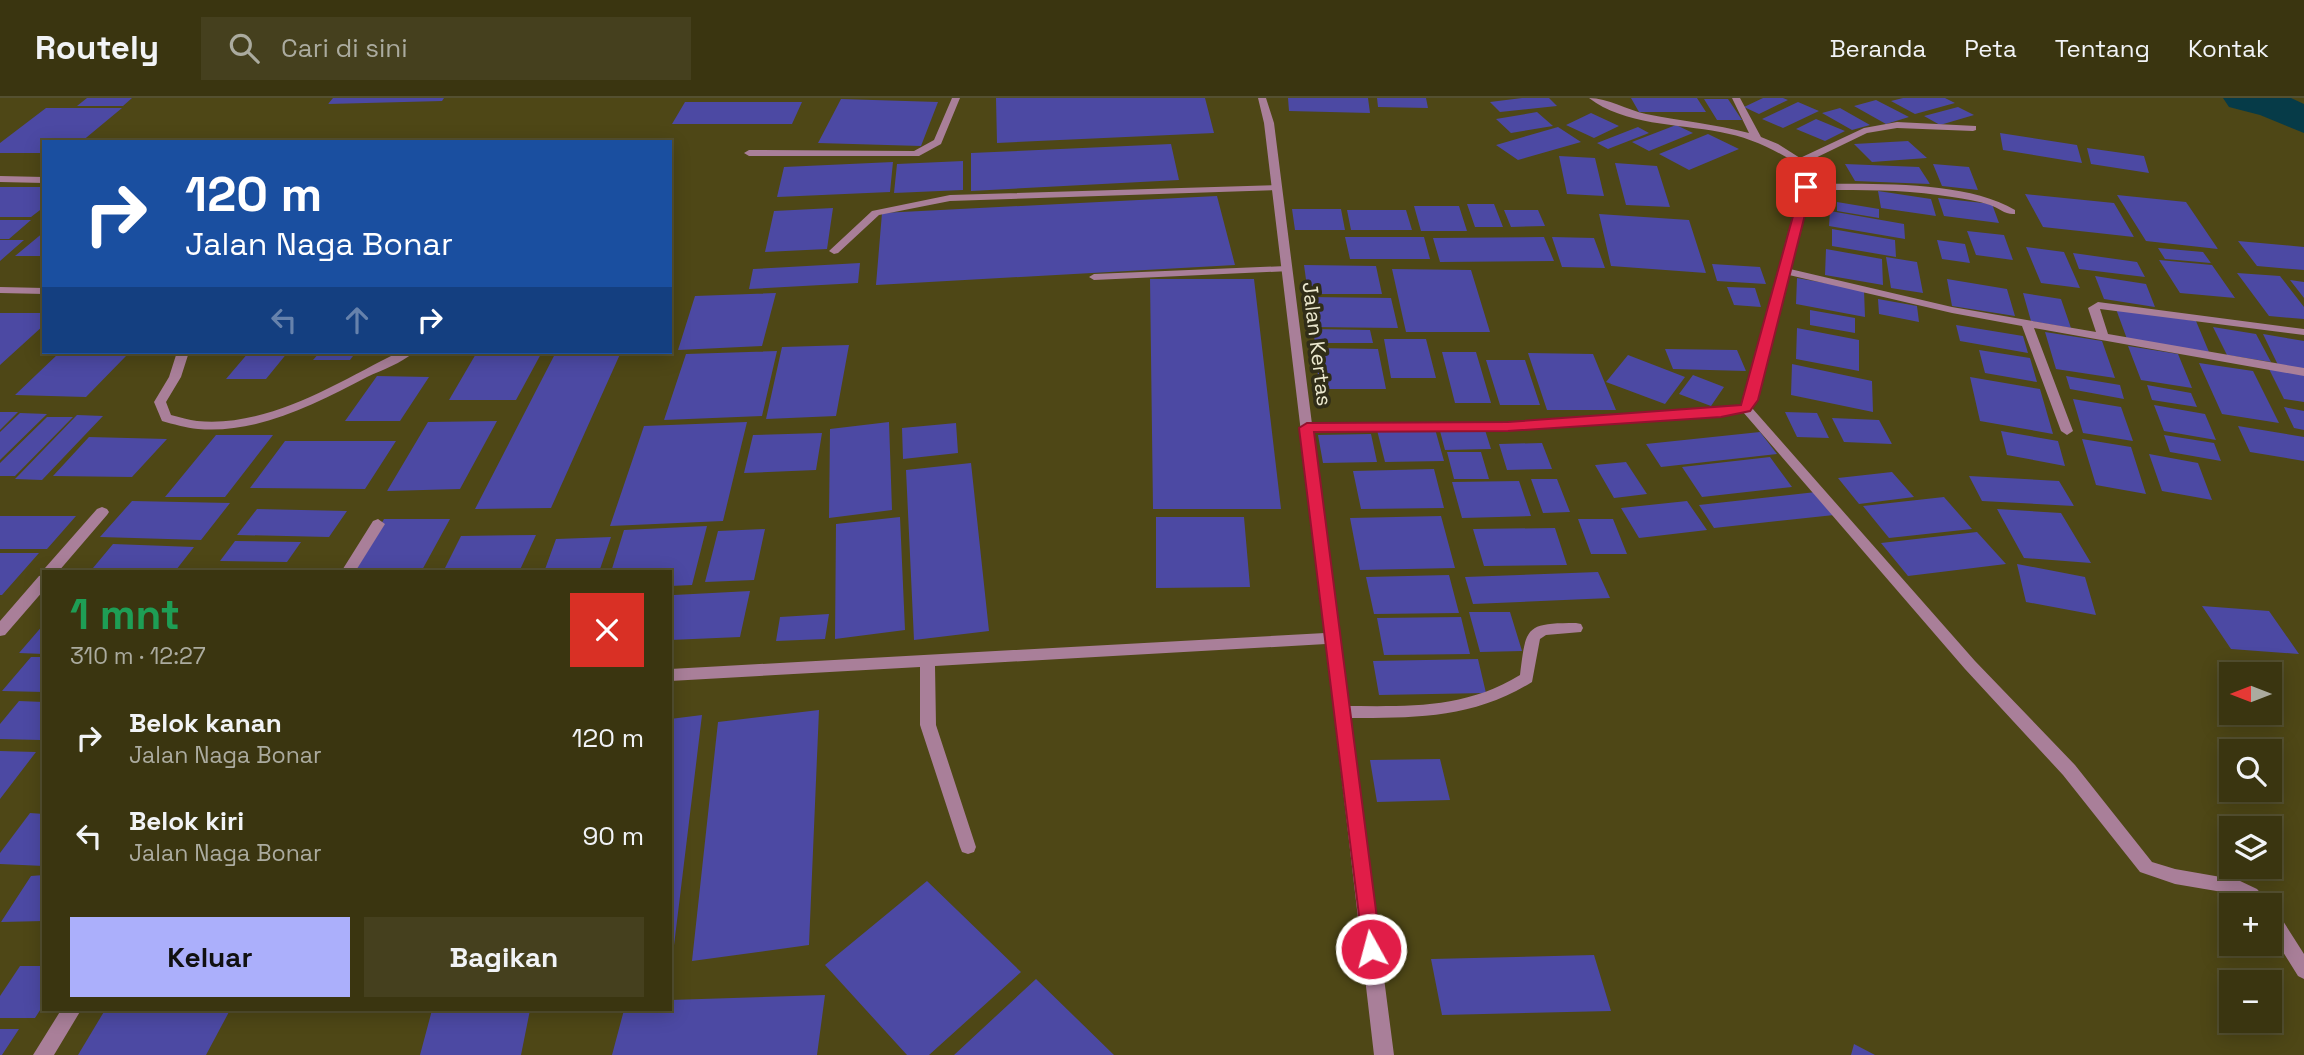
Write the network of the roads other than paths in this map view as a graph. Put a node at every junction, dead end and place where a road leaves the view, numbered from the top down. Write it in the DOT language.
graph roads {
  1 [pos="956,98"];
  2 [pos="1262,98"];
  3 [pos="1593,98"];
  4 [pos="1736,98"];
  5 [pos="1973,128"];
  6 [pos="1758,138"];
  7 [pos="749,153"];
  8 [pos="1800,162"];
  9 [pos="0,179"];
  10 [pos="42,180"];
  11 [pos="1806,187"];
  12 [pos="1277,188"];
  13 [pos="2011,212"];
  14 [pos="834,251"];
  15 [pos="1286,269"];
  16 [pos="1784,271"];
  17 [pos="1094,277"];
  18 [pos="0,290"];
  19 [pos="42,291"];
  20 [pos="2027,324"];
  21 [pos="2304,332"];
  22 [pos="2104,338"];
  23 [pos="182,354"];
  24 [pos="404,354"];
  25 [pos="2304,372"];
  26 [pos="1745,408"];
  27 [pos="1307,428"];
  28 [pos="2067,431"];
  29 [pos="102,512"];
  30 [pos="378,524"];
  31 [pos="52,570"];
  32 [pos="349,570"];
  33 [pos="42,582"];
  34 [pos="1576,628"];
  35 [pos="0,631"];
  36 [pos="1332,638"];
  37 [pos="927,662"];
  38 [pos="672,675"];
  39 [pos="1342,712"];
  40 [pos="968,847"];
  41 [pos="2246,893"];
  42 [pos="2282,935"];
  43 [pos="2304,970"];
  44 [pos="71,1011"];
  45 [pos="43,1055"];
  46 [pos="1384,1055"];
  1 -- 7 [label="street"];
  2 -- 12 [label="street, Jalan Kertas"];
  3 -- 6 [label="street"];
  4 -- 6 [label="street"];
  5 -- 8 [label="street"];
  6 -- 8 [label="street"];
  8 -- 11 [label="street"];
  9 -- 10 [label="street"];
  11 -- 13 [label="street"];
  11 -- 16 [label="street"];
  12 -- 14 [label="street"];
  12 -- 15 [label="street, Jalan Kertas"];
  15 -- 17 [label="street"];
  15 -- 27 [label="street, Jalan Kertas"];
  16 -- 20 [label="street"];
  16 -- 26 [label="street"];
  18 -- 19 [label="street"];
  20 -- 22 [label="street"];
  20 -- 28 [label="street"];
  21 -- 22 [label="street"];
  22 -- 25 [label="street"];
  23 -- 24 [label="street"];
  26 -- 27 [label="street"];
  26 -- 41 [label="street"];
  27 -- 36 [label="street, Jalan Kertas"];
  29 -- 31 [label="street"];
  30 -- 32 [label="street"];
  33 -- 35 [label="street"];
  34 -- 39 [label="street"];
  36 -- 37 [label="street"];
  36 -- 39 [label="street, Jalan Kertas"];
  37 -- 38 [label="street"];
  37 -- 40 [label="street"];
  39 -- 46 [label="street, Jalan Kertas"];
  42 -- 43 [label="street"];
  44 -- 45 [label="street"];
}
